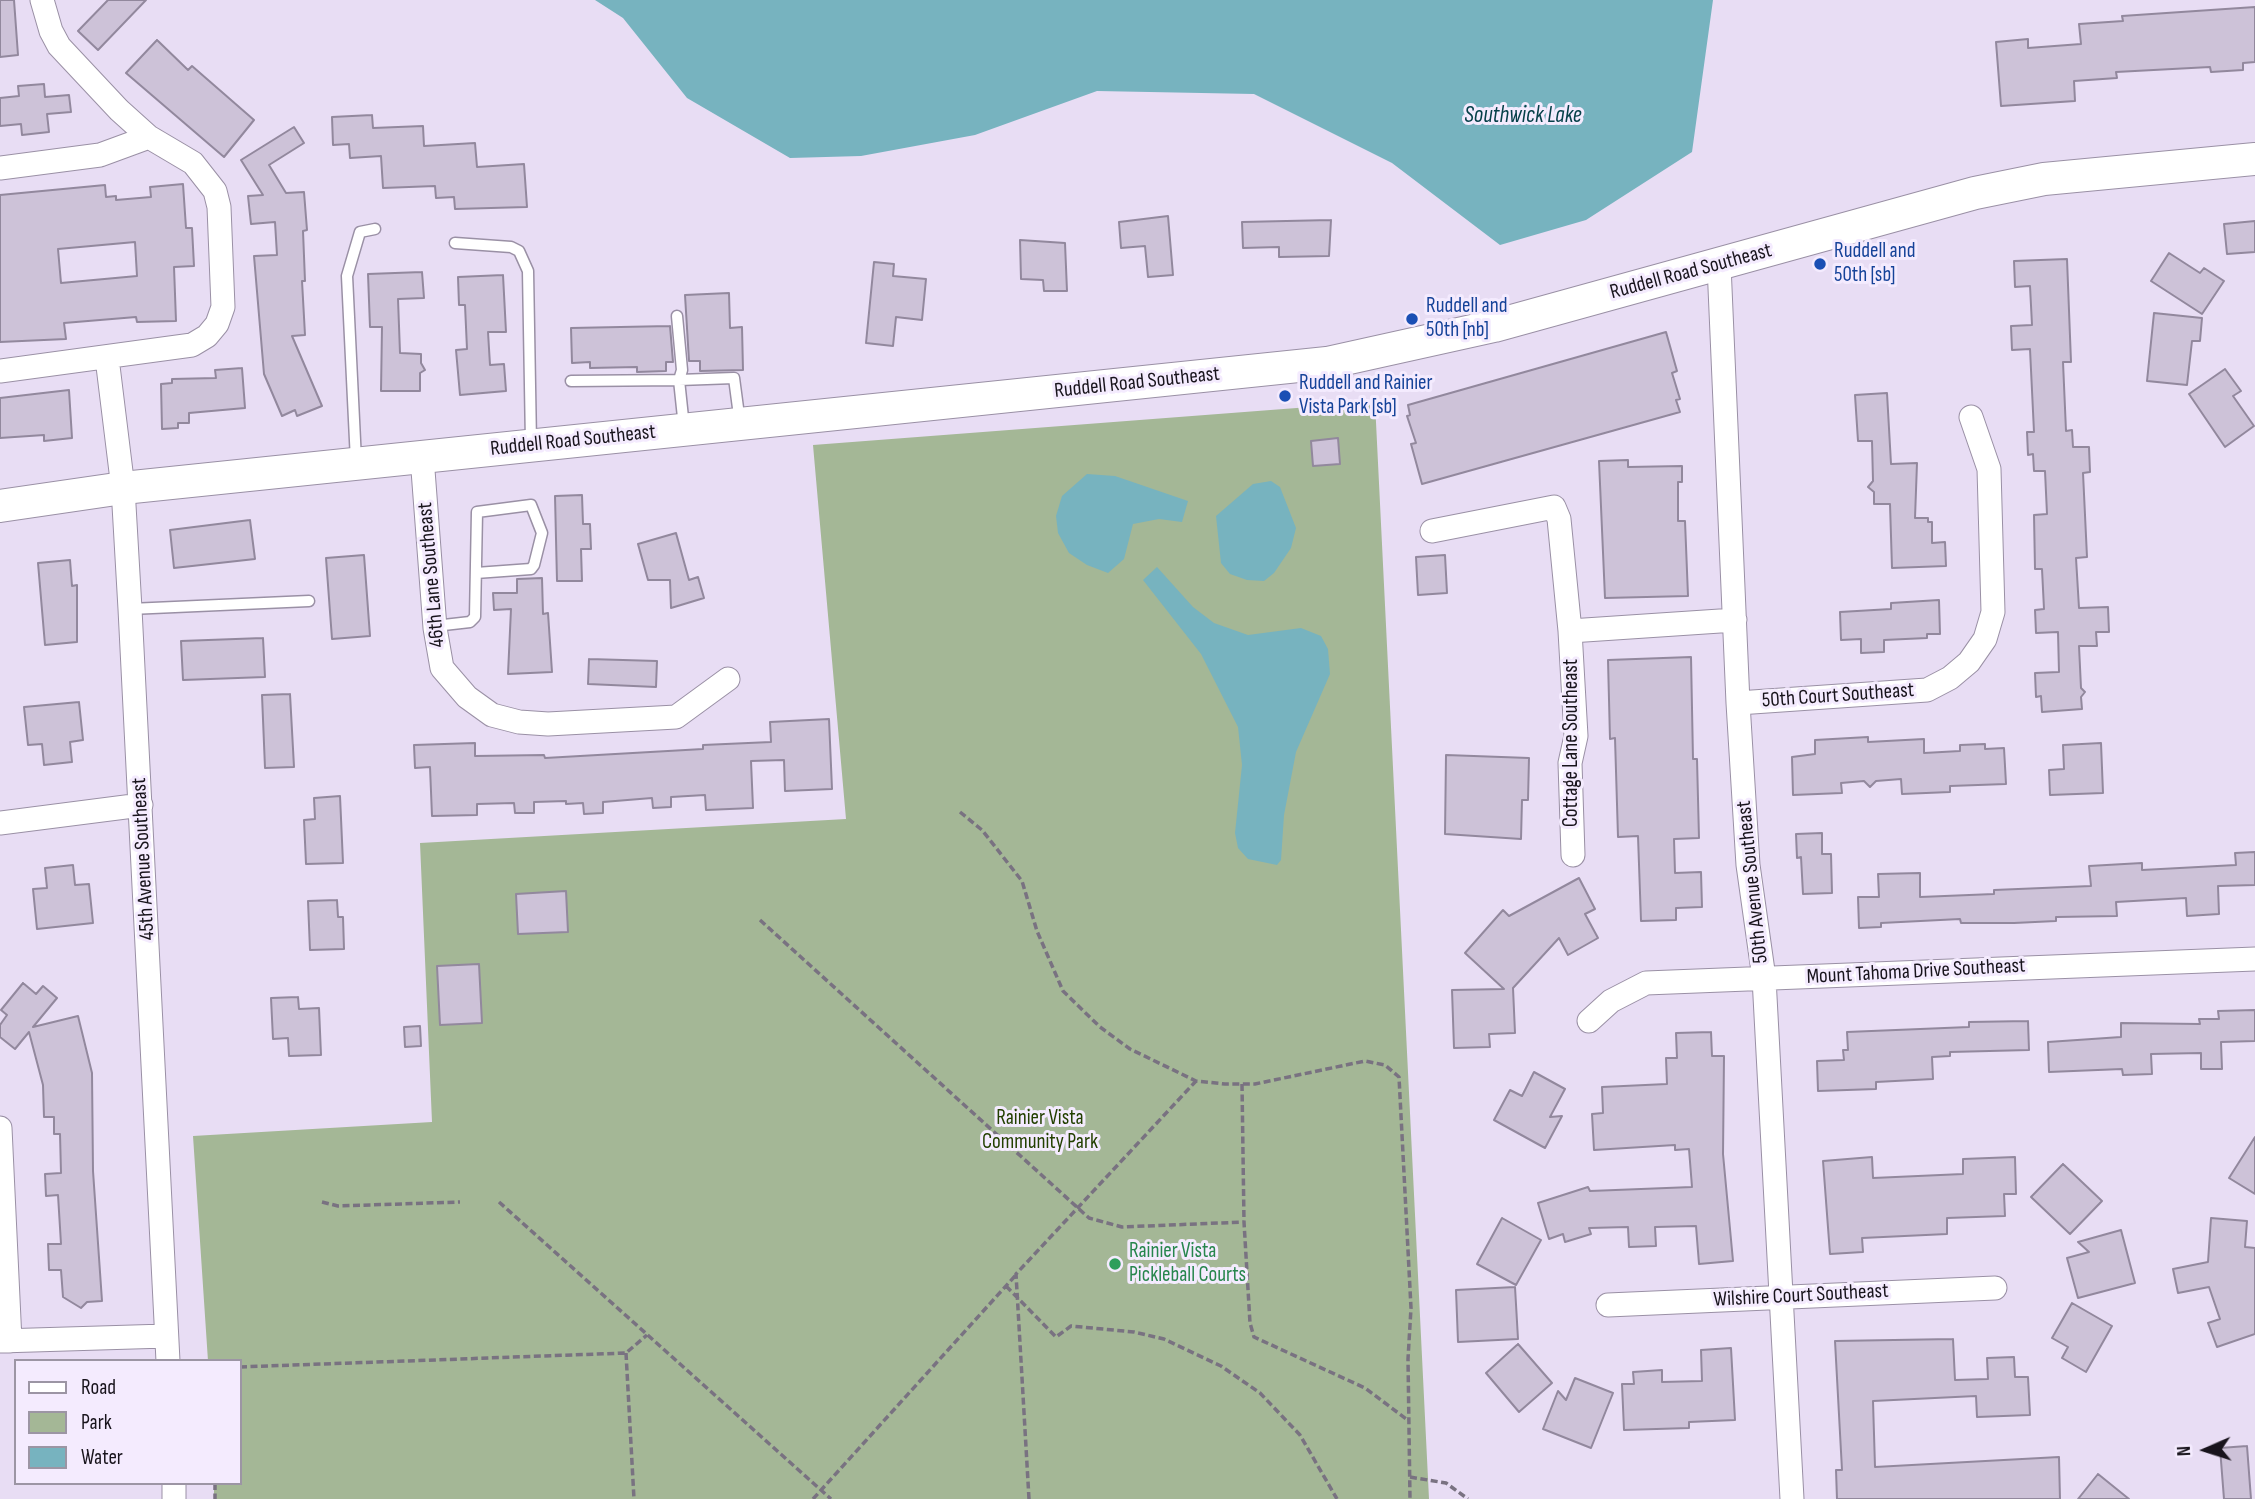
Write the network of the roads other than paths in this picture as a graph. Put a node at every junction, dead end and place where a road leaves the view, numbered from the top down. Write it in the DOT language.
graph roads {
  1 [pos="42,0"];
  2 [pos="149,137"];
  3 [pos="2255,159"];
  4 [pos="0,168"];
  5 [pos="375,229"];
  6 [pos="455,243"];
  7 [pos="1719,265"];
  8 [pos="677,316"];
  9 [pos="107,358"];
  10 [pos="0,372"];
  11 [pos="679,380"];
  12 [pos="571,381"];
  13 [pos="1971,416"];
  14 [pos="740,424"];
  15 [pos="684,430"];
  16 [pos="531,446"];
  17 [pos="422,457"];
  18 [pos="356,464"];
  19 [pos="122,488"];
  20 [pos="0,506"];
  21 [pos="1432,531"];
  22 [pos="476,573"];
  23 [pos="309,601"];
  24 [pos="130,609"];
  25 [pos="1735,620"];
  26 [pos="435,626"];
  27 [pos="1570,631"];
  28 [pos="728,678"];
  29 [pos="1738,703"];
  30 [pos="141,805"];
  31 [pos="0,823"];
  32 [pos="1573,855"];
  33 [pos="2255,959"];
  34 [pos="1764,978"];
  35 [pos="1590,1021"];
  36 [pos="0,1128"];
  37 [pos="1995,1287"];
  38 [pos="1781,1297"];
  39 [pos="1608,1305"];
  40 [pos="166,1336"];
  41 [pos="5,1341"];
  42 [pos="167,1359"];
  43 [pos="1792,1499"];
  1 -- 2 [label="street"];
  2 -- 4 [label="street"];
  2 -- 9 [label="street"];
  3 -- 7 [label="main road, Ruddell Road Southeast"];
  5 -- 18 [label="lane"];
  6 -- 16 [label="lane"];
  7 -- 14 [label="main road, Ruddell Road Southeast"];
  7 -- 25 [label="street, 50th Avenue Southeast"];
  8 -- 11 [label="lane"];
  9 -- 10 [label="street"];
  9 -- 19 [label="street, 45th Avenue Southeast"];
  11 -- 12 [label="lane"];
  11 -- 14 [label="lane"];
  11 -- 15 [label="lane"];
  13 -- 29 [label="street, 50th Court Southeast"];
  14 -- 15 [label="main road, Ruddell Road Southeast"];
  15 -- 16 [label="main road, Ruddell Road Southeast"];
  16 -- 17 [label="main road, Ruddell Road Southeast"];
  17 -- 18 [label="main road, Ruddell Road Southeast"];
  17 -- 26 [label="street, 46th Lane Southeast"];
  18 -- 19 [label="main road, Ruddell Road Southeast"];
  19 -- 20 [label="main road, Ruddell Road Southeast"];
  19 -- 24 [label="street, 45th Avenue Southeast"];
  21 -- 27 [label="street, Cottage Lane Southeast"];
  22 -- 22 [label="lane"];
  22 -- 26 [label="lane"];
  23 -- 24 [label="lane"];
  24 -- 30 [label="street, 45th Avenue Southeast"];
  25 -- 27 [label="street, Cottage Lane Southeast"];
  25 -- 29 [label="street, 50th Avenue Southeast"];
  26 -- 28 [label="street, 46th Lane Southeast"];
  27 -- 32 [label="street, Cottage Lane Southeast"];
  29 -- 34 [label="street, 50th Avenue Southeast"];
  30 -- 31 [label="street"];
  30 -- 40 [label="street, 45th Avenue Southeast"];
  33 -- 34 [label="street, Mount Tahoma Drive Southeast"];
  34 -- 35 [label="street, Mount Tahoma Drive Southeast"];
  34 -- 38 [label="street, 50th Avenue Southeast"];
  36 -- 41 [label="street"];
  37 -- 38 [label="street, Wilshire Court Southeast"];
  38 -- 39 [label="street, Wilshire Court Southeast"];
  38 -- 43 [label="street, 50th Avenue Southeast"];
  40 -- 41 [label="street"];
  40 -- 42 [label="street, 45th Avenue Southeast"];
}
